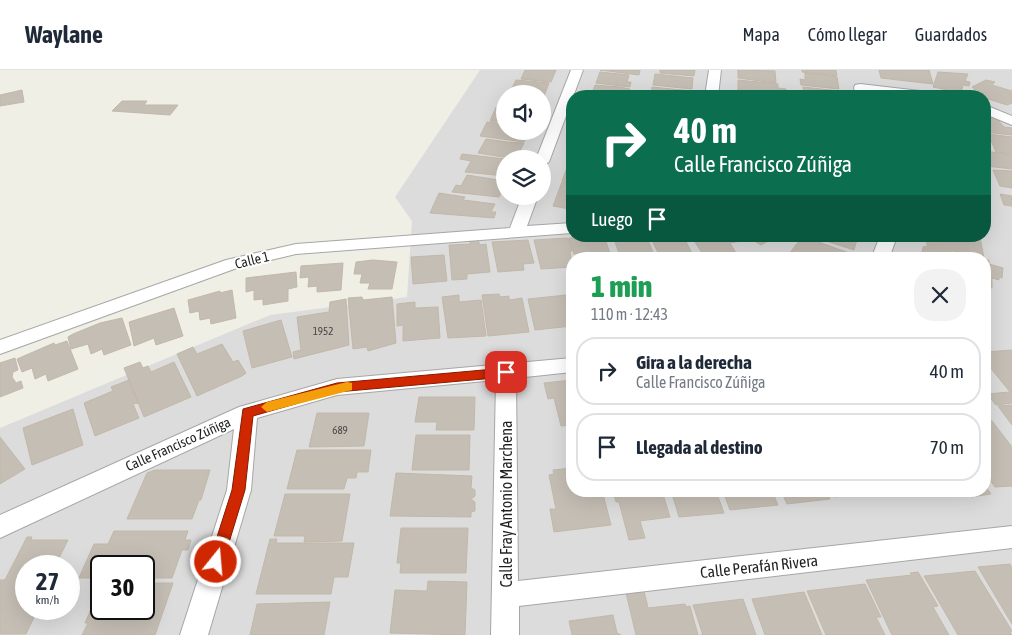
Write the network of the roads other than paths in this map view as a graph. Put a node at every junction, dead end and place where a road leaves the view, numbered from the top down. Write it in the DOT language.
graph roads {
  1 [pos="577,70"];
  2 [pos="715,70"];
  3 [pos="860,88"];
  4 [pos="569,90"];
  5 [pos="713,90"];
  6 [pos="877,90"];
  7 [pos="566,99"];
  8 [pos="991,112"];
  9 [pos="1012,121"];
  10 [pos="547,150"];
  11 [pos="527,205"];
  12 [pos="566,228"];
  13 [pos="517,232"];
  14 [pos="0,347"];
  15 [pos="566,367"];
  16 [pos="506,372"];
  17 [pos="247,413"];
  18 [pos="0,527"];
  19 [pos="1012,537"];
  20 [pos="506,594"];
  21 [pos="194,635"];
  22 [pos="506,635"];
  1 -- 4 [label="street"];
  2 -- 5 [label="street"];
  3 -- 6 [label="street"];
  7 -- 10 [label="street"];
  8 -- 9 [label="street"];
  11 -- 13 [label="street"];
  12 -- 13 [label="street, Calle 1"];
  13 -- 14 [label="street, Calle 1"];
  15 -- 16 [label="street, Calle Francisco Zúñiga"];
  16 -- 17 [label="street, Calle Francisco Zúñiga"];
  16 -- 20 [label="street, Calle Fray Antonio Marchena"];
  17 -- 18 [label="street, Calle Francisco Zúñiga"];
  17 -- 21 [label="street"];
  19 -- 20 [label="street, Calle Perafán Rivera"];
  20 -- 22 [label="street, Calle Fray Antonio Marchena"];
}
